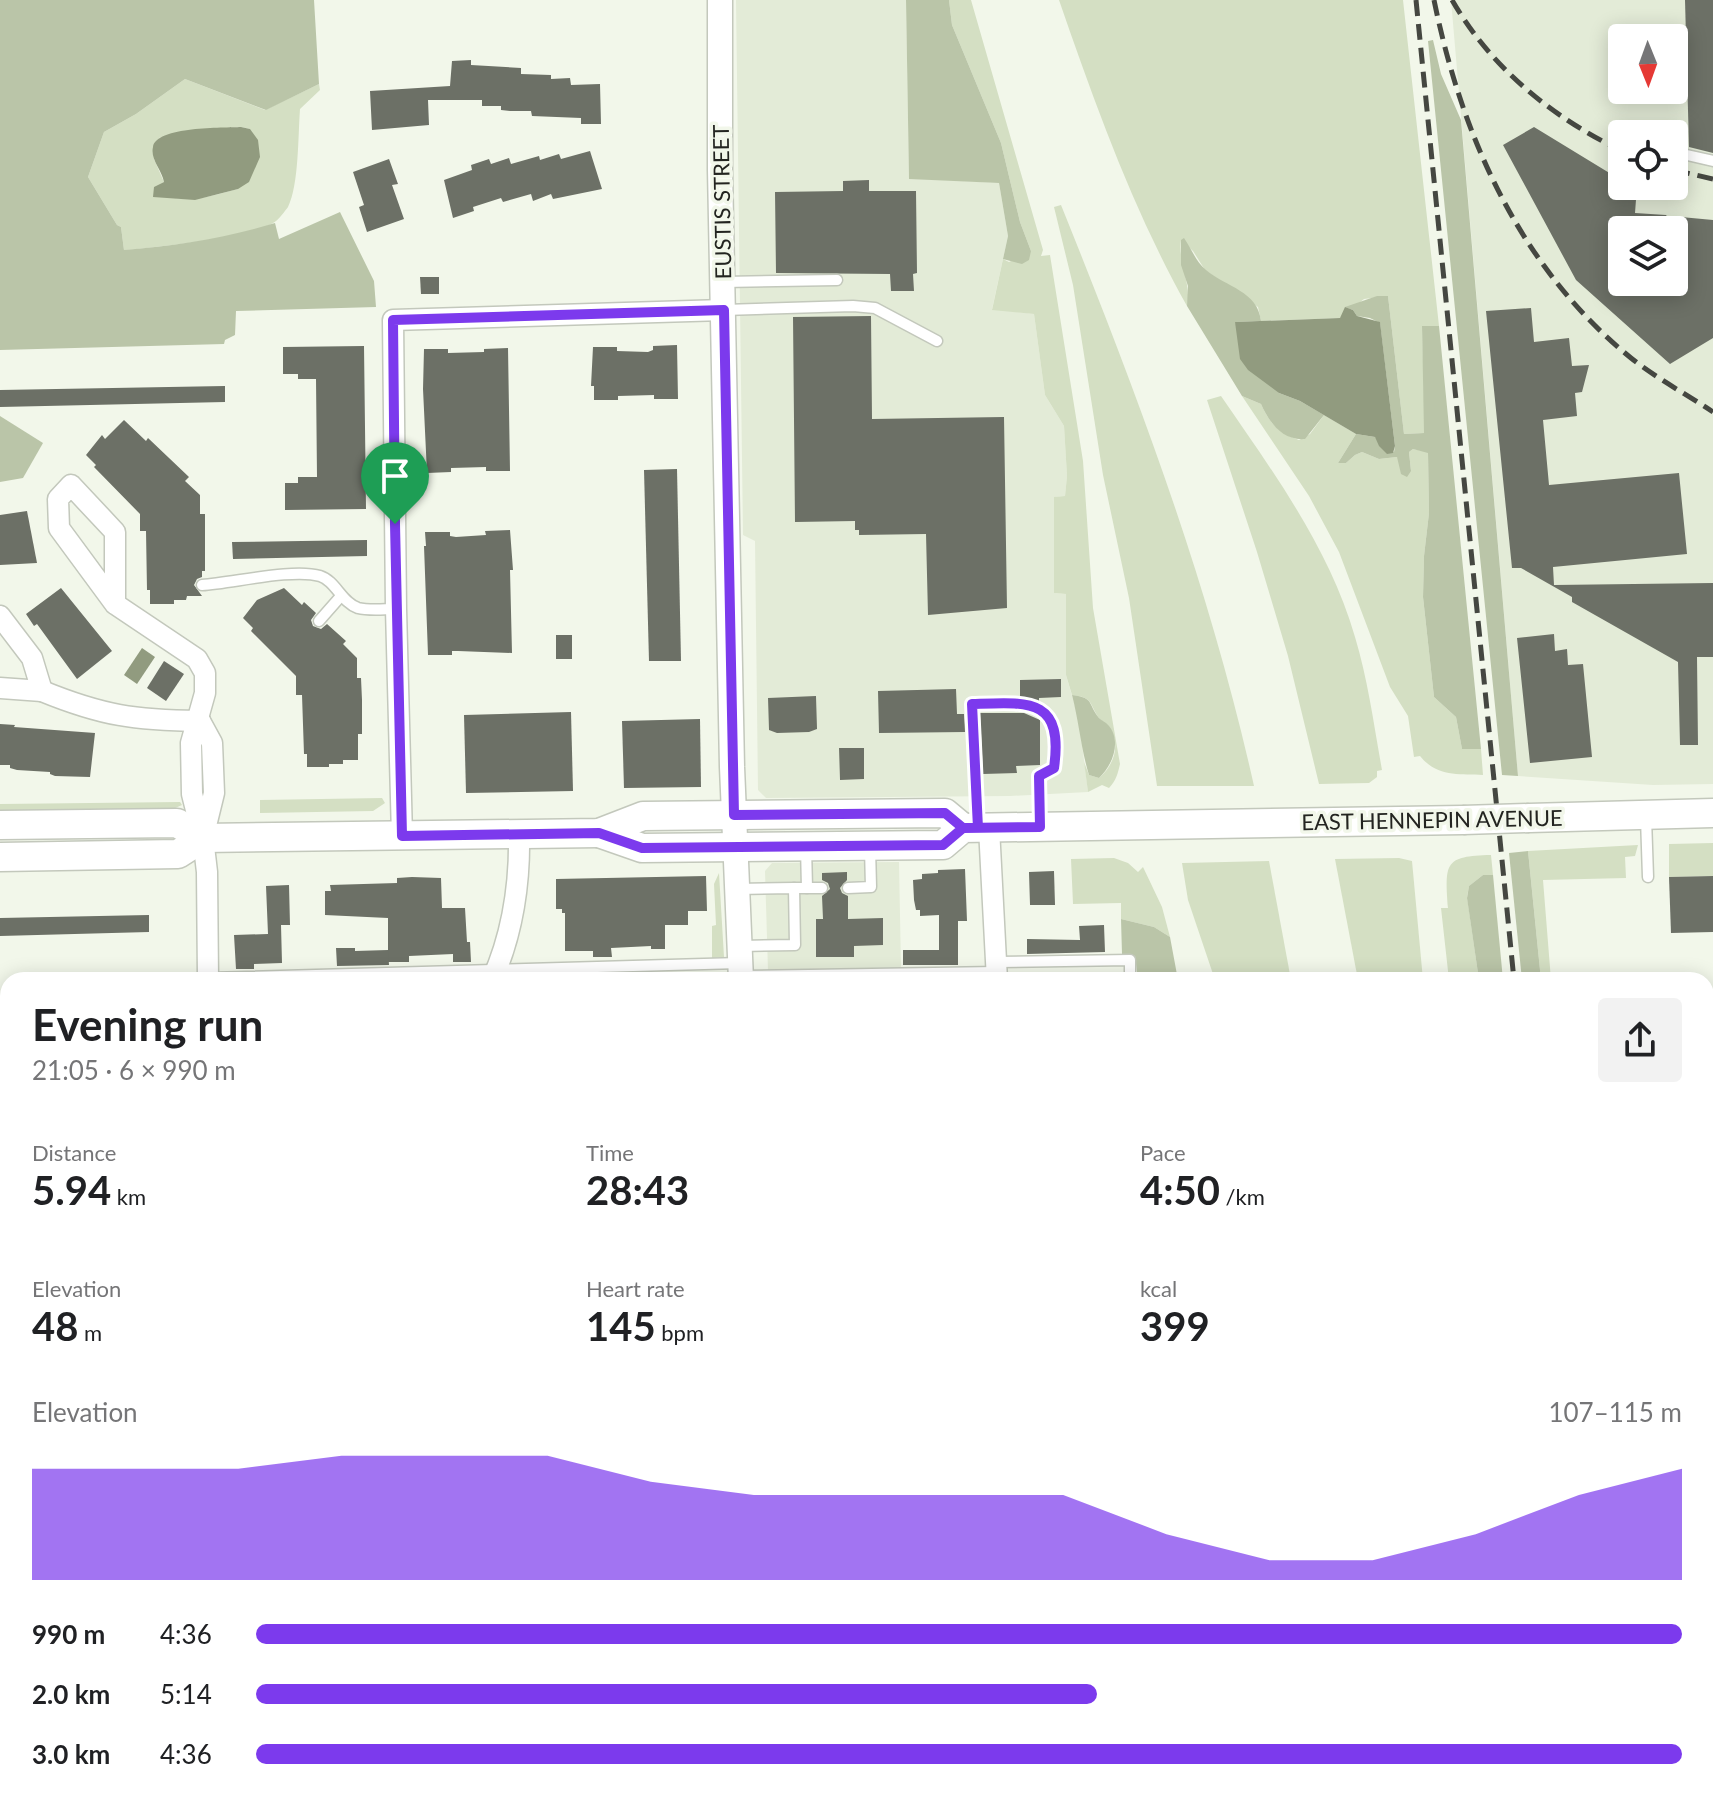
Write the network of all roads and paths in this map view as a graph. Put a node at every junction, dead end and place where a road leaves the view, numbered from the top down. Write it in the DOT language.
graph roads {
  1 [pos="720,0"];
  2 [pos="1688,155"];
  3 [pos="1713,161"];
  4 [pos="837,280"];
  5 [pos="724,282"];
  6 [pos="724,310"];
  7 [pos="937,341"];
  8 [pos="202,585"];
  9 [pos="341,596"];
  10 [pos="115,604"];
  11 [pos="396,609"];
  12 [pos="0,616"];
  13 [pos="319,621"];
  14 [pos="0,688"];
  15 [pos="42,691"];
  16 [pos="200,721"];
  17 [pos="1713,813"];
  18 [pos="734,815"];
  19 [pos="1646,816"];
  20 [pos="0,825"];
  21 [pos="1040,827"];
  22 [pos="977,828"];
  23 [pos="599,833"];
  24 [pos="519,834"];
  25 [pos="402,836"];
  26 [pos="203,838"];
  27 [pos="870,845"];
  28 [pos="806,846"];
  29 [pos="735,847"];
  30 [pos="0,857"];
  31 [pos="1648,877"];
  32 [pos="794,888"];
  33 [pos="807,888"];
  34 [pos="822,888"];
  35 [pos="848,888"];
  36 [pos="737,889"];
  37 [pos="740,966"];
  38 [pos="616,968"];
  39 [pos="997,971"];
  40 [pos="208,972"];
  41 [pos="495,972"];
  42 [pos="555,972"];
  43 [pos="615,972"];
  44 [pos="808,972"];
  45 [pos="975,972"];
  46 [pos="1130,972"];
  1 -- 5 [label="street, EUSTIS STREET"];
  2 -- 3 [label="lane"];
  4 -- 5 [label="lane"];
  5 -- 6 [label="street, EUSTIS STREET"];
  6 -- 7 [label="lane"];
  6 -- 11 [label="street"];
  6 -- 18 [label="street, EUSTIS STREET"];
  8 -- 9 [label="lane"];
  9 -- 11 [label="lane"];
  9 -- 13 [label="lane"];
  10 -- 10 [label="street"];
  10 -- 16 [label="street"];
  11 -- 25 [label="street"];
  12 -- 15 [label="street"];
  14 -- 15 [label="street"];
  15 -- 16 [label="street"];
  16 -- 26 [label="street"];
  17 -- 19 [label="main road, EAST HENNEPIN AVENUE"];
  18 -- 22 [label="main road"];
  18 -- 23 [label="main road"];
  18 -- 29 [label="street, EUSTIS STREET"];
  19 -- 21 [label="main road, EAST HENNEPIN AVENUE, bridge"];
  19 -- 31 [label="lane"];
  20 -- 26 [label="main road"];
  21 -- 22 [label="main road, EAST HENNEPIN AVENUE"];
  21 -- 22 [label="lane"];
  22 -- 27 [label="main road"];
  22 -- 39 [label="street"];
  23 -- 24 [label="main road"];
  23 -- 29 [label="main road"];
  24 -- 25 [label="main road"];
  24 -- 41 [label="street"];
  25 -- 26 [label="main road"];
  26 -- 30 [label="main road"];
  26 -- 40 [label="street"];
  27 -- 28 [label="main road"];
  27 -- 35 [label="lane"];
  28 -- 29 [label="main road"];
  28 -- 33 [label="lane"];
  29 -- 36 [label="street, EUSTIS STREET"];
  32 -- 33 [label="lane"];
  32 -- 36 [label="lane"];
  32 -- 37 [label="lane"];
  33 -- 34 [label="lane"];
  36 -- 37 [label="street, EUSTIS STREET"];
  37 -- 38 [label="lane"];
  37 -- 44 [label="lane"];
  38 -- 42 [label="lane"];
  38 -- 43 [label="lane"];
  39 -- 45 [label="lane"];
  39 -- 46 [label="lane"];
}
